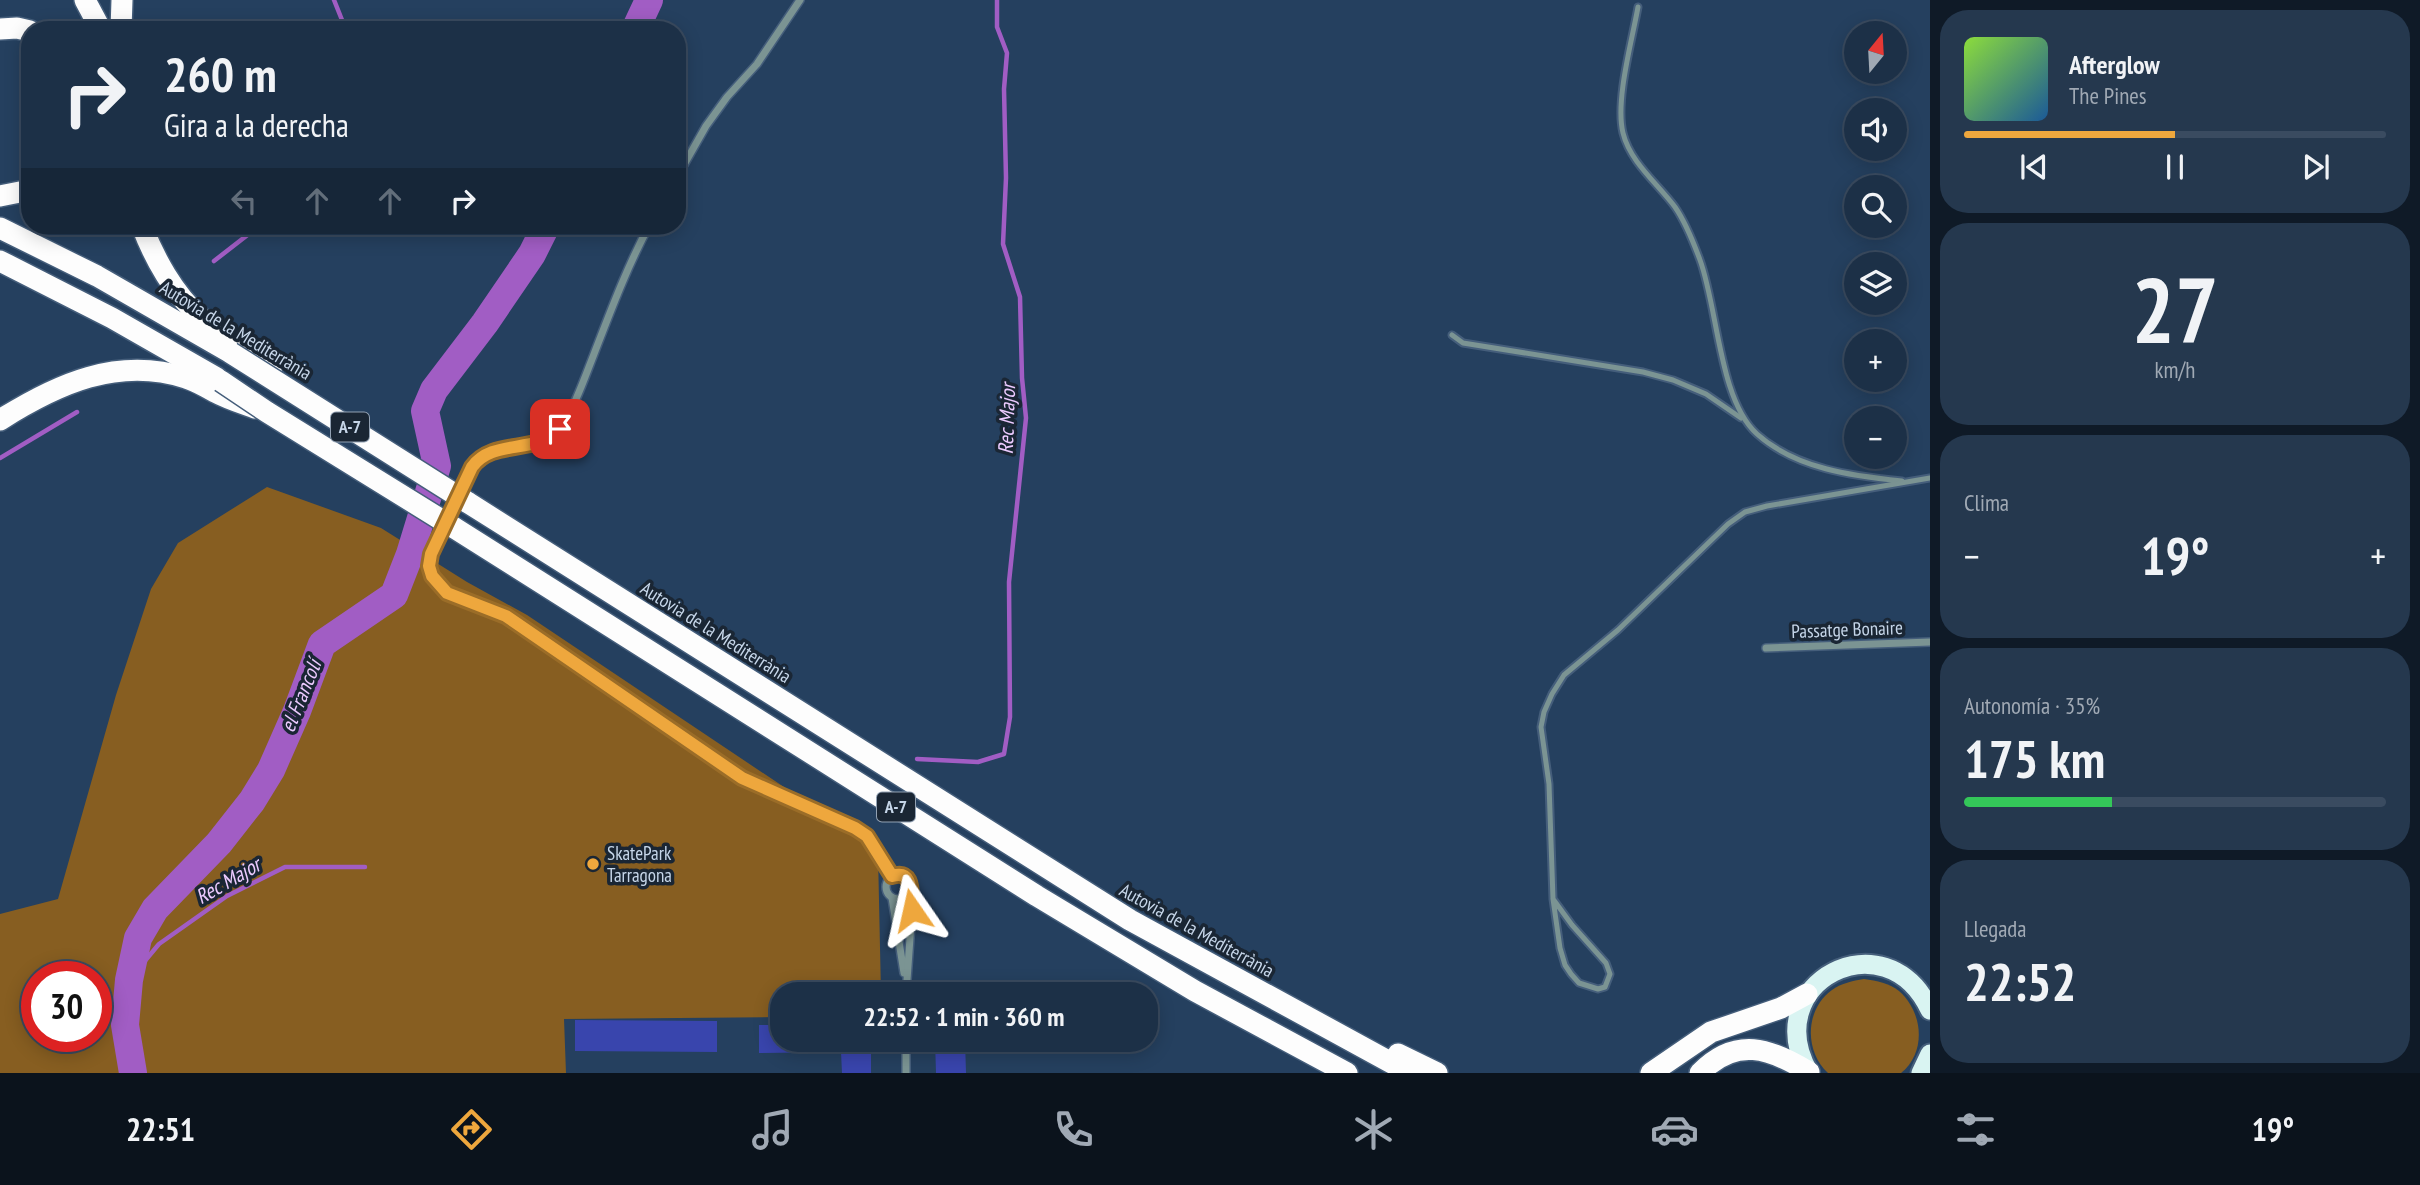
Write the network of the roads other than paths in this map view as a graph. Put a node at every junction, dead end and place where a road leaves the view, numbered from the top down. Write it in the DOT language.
graph roads {
  1 [pos="85,0"];
  2 [pos="122,0"];
  3 [pos="800,0"];
  4 [pos="1639,7"];
  5 [pos="96,21"];
  6 [pos="121,21"];
  7 [pos="0,29"];
  8 [pos="21,29"];
  9 [pos="686,161"];
  10 [pos="21,192"];
  11 [pos="0,196"];
  12 [pos="0,228"];
  13 [pos="146,235"];
  14 [pos="644,235"];
  15 [pos="0,261"];
  16 [pos="1452,335"];
  17 [pos="234,348"];
  18 [pos="218,386"];
  19 [pos="1741,418"];
  20 [pos="0,420"];
  21 [pos="1930,478"];
  22 [pos="1909,482"];
  23 [pos="1930,642"];
  24 [pos="1766,648"];
  25 [pos="892,876"];
  26 [pos="909,893"];
  27 [pos="892,898"];
  28 [pos="1553,899"];
  29 [pos="906,979"];
  30 [pos="1807,994"];
  31 [pos="1928,1002"];
  32 [pos="1301,1014"];
  33 [pos="906,1052"];
  34 [pos="1930,1054"];
  35 [pos="906,1073"];
  36 [pos="1347,1073"];
  37 [pos="1410,1073"];
  38 [pos="1437,1073"];
  39 [pos="1651,1073"];
  40 [pos="1700,1073"];
  41 [pos="1809,1073"];
  42 [pos="1921,1073"];
  1 -- 5 [label="highway"];
  2 -- 6 [label="highway"];
  3 -- 9 [label="street"];
  4 -- 19 [label="lane"];
  7 -- 8 [label="highway"];
  10 -- 11 [label="highway"];
  12 -- 17 [label="highway, Autovia de la Mediterrània / A-7"];
  13 -- 17 [label="highway"];
  14 -- 25 [label="street"];
  15 -- 18 [label="highway, A-7"];
  16 -- 19 [label="lane"];
  17 -- 32 [label="highway, Autovia de la Mediterrània / A-7, bridge"];
  18 -- 20 [label="highway"];
  18 -- 36 [label="highway, A-7, bridge"];
  19 -- 22 [label="lane"];
  21 -- 22 [label="lane"];
  22 -- 28 [label="lane"];
  23 -- 24 [label="street, Passatge Bonaire"];
  25 -- 26 [label="street"];
  25 -- 27 [label="street"];
  26 -- 27 [label="street"];
  26 -- 29 [label="street"];
  27 -- 29 [label="street"];
  28 -- 28 [label="lane"];
  30 -- 31 [label="highway"];
  30 -- 39 [label="highway"];
  30 -- 41 [label="highway"];
  32 -- 37 [label="highway, Autovia de la Mediterrània / A-7"];
  32 -- 38 [label="highway"];
  33 -- 35 [label="street"];
  34 -- 42 [label="highway"];
  40 -- 41 [label="highway"];
}
